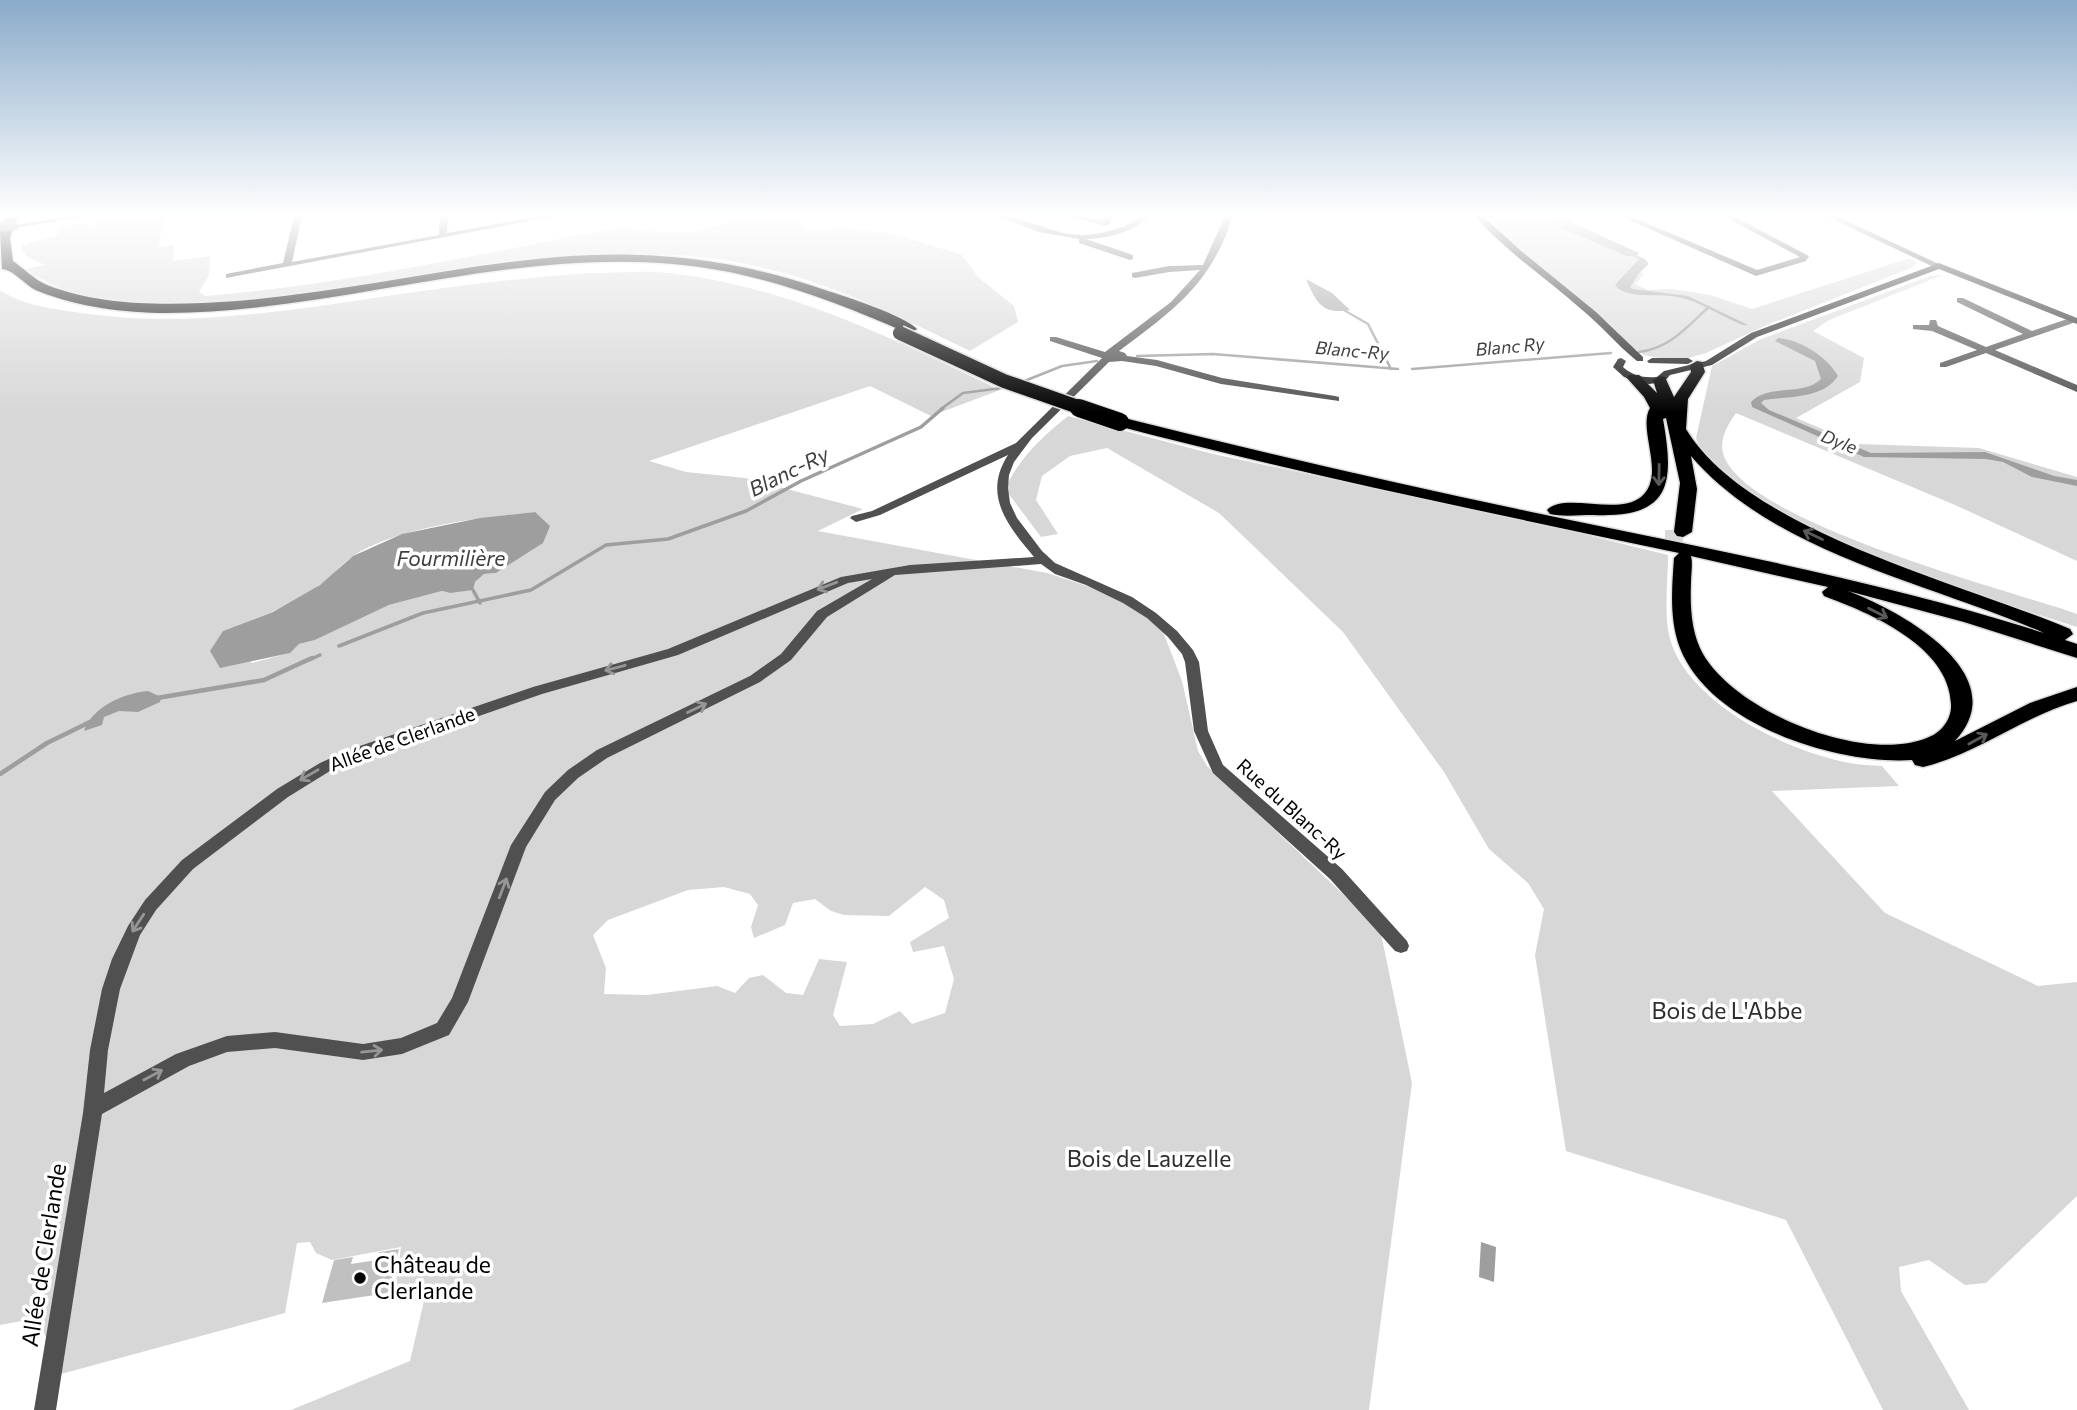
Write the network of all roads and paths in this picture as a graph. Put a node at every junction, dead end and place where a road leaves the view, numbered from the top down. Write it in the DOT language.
graph roads {
  1 [pos="19,282"];
  2 [pos="30,282"];
  3 [pos="414,282"];
  4 [pos="451,282"];
  5 [pos="766,282"];
  6 [pos="795,282"];
  7 [pos="1196,282"];
  8 [pos="1546,282"];
  9 [pos="1554,282"];
  10 [pos="1897,282"];
  11 [pos="1979,282"];
  12 [pos="1960,300"];
  13 [pos="2075,320"];
  14 [pos="1916,327"];
  15 [pos="905,331"];
  16 [pos="2030,334"];
  17 [pos="1053,339"];
  18 [pos="1986,350"];
  19 [pos="1723,353"];
  20 [pos="1114,356"];
  21 [pos="1640,359"];
  22 [pos="1621,361"];
  23 [pos="1652,362"];
  24 [pos="1697,365"];
  25 [pos="1943,365"];
  26 [pos="1664,377"];
  27 [pos="1634,378"];
  28 [pos="2077,389"];
  29 [pos="1335,399"];
  30 [pos="1657,408"];
  31 [pos="1123,419"];
  32 [pos="1675,421"];
  33 [pos="1018,446"];
  34 [pos="1716,476"];
  35 [pos="1556,510"];
  36 [pos="1685,512"];
  37 [pos="856,518"];
  38 [pos="1722,556"];
  39 [pos="1044,560"];
  40 [pos="893,572"];
  41 [pos="2070,637"];
  42 [pos="2077,650"];
  43 [pos="2077,694"];
  44 [pos="1401,946"];
  45 [pos="93,1108"];
  46 [pos="45,1410"];
  1 -- 4 [label="highway"];
  2 -- 3 [label="highway"];
  5 -- 15 [label="highway"];
  6 -- 15 [label="highway"];
  7 -- 20 [label="street, Rue du Blanc-Ry"];
  8 -- 22 [label="main road"];
  9 -- 21 [label="main road"];
  10 -- 19 [label="main road"];
  11 -- 13 [label="main road"];
  12 -- 16 [label="street"];
  13 -- 16 [label="street"];
  14 -- 18 [label="street"];
  15 -- 31 [label="highway, bridge"];
  16 -- 18 [label="street"];
  17 -- 20 [label="street"];
  18 -- 25 [label="street"];
  18 -- 28 [label="street"];
  19 -- 23 [label="main road"];
  19 -- 24 [label="main road"];
  20 -- 29 [label="street"];
  20 -- 33 [label="street, Rue du Blanc-Ry"];
  21 -- 22 [label="main road"];
  21 -- 23 [label="main road"];
  22 -- 27 [label="main road"];
  23 -- 26 [label="main road"];
  24 -- 26 [label="main road"];
  24 -- 32 [label="highway"];
  26 -- 27 [label="main road"];
  26 -- 32 [label="highway"];
  27 -- 30 [label="highway"];
  30 -- 35 [label="highway, one-way"];
  30 -- 36 [label="highway"];
  31 -- 35 [label="highway"];
  31 -- 38 [label="highway"];
  32 -- 34 [label="highway"];
  32 -- 36 [label="highway"];
  33 -- 37 [label="street, Rue du Blanc-Ry"];
  33 -- 39 [label="street, Rue du Blanc-Ry"];
  34 -- 36 [label="highway"];
  41 -- 34 [label="highway, one-way"];
  35 -- 41 [label="highway"];
  38 -- 42 [label="highway"];
  38 -- 43 [label="highway, one-way"];
  39 -- 40 [label="street, Allée de Clerlande"];
  39 -- 44 [label="street, Rue du Blanc-Ry"];
  40 -- 45 [label="street, Allée de Clerlande, one-way"];
  45 -- 40 [label="street, Allée de Clerlande, one-way"];
  45 -- 46 [label="street, Allée de Clerlande"];
}
